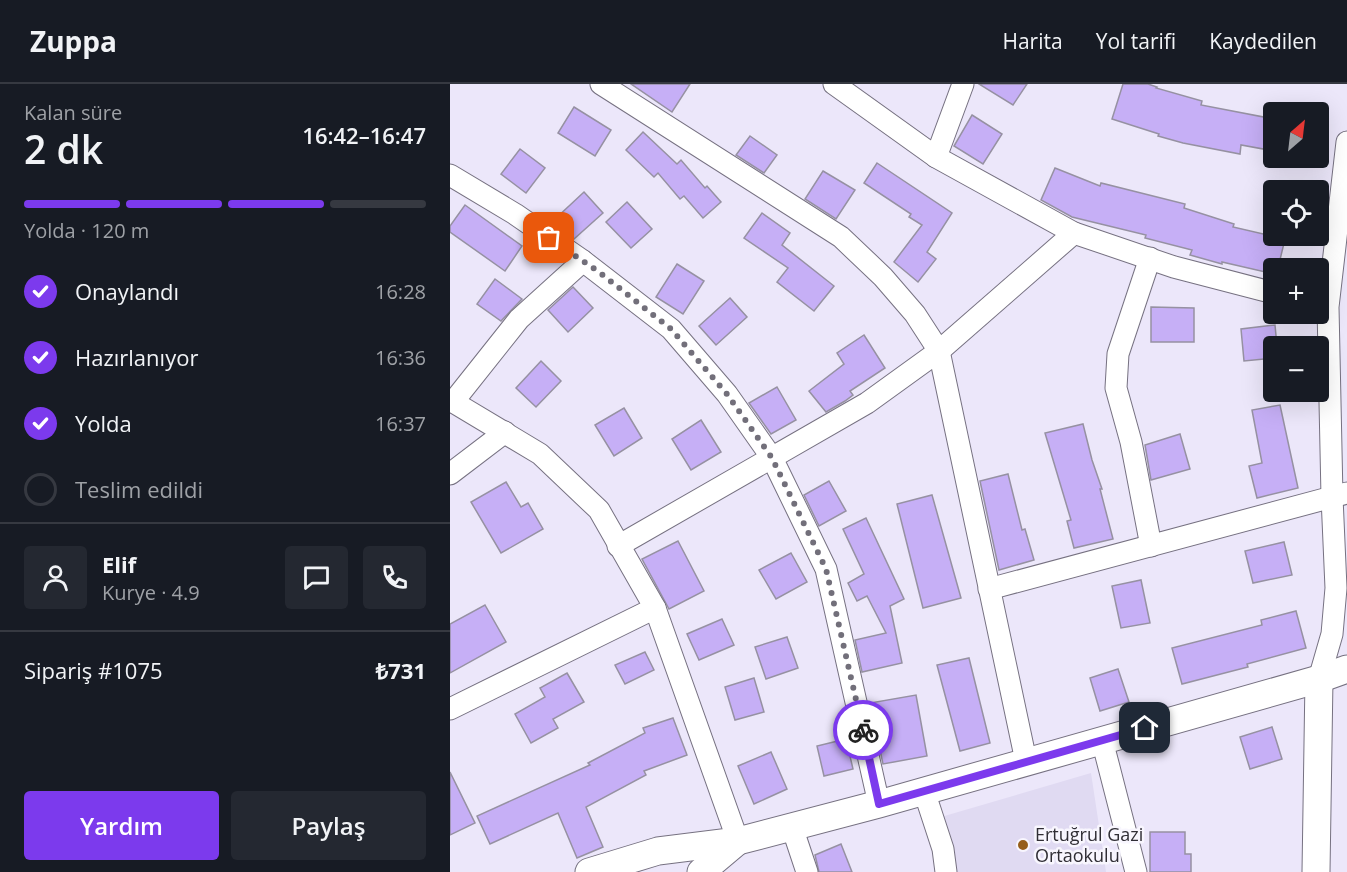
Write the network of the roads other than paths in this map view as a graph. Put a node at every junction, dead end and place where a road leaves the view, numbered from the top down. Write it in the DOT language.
graph roads {
  1 [pos="601,84"];
  2 [pos="834,84"];
  3 [pos="963,84"];
  4 [pos="1347,142"];
  5 [pos="936,157"];
  6 [pos="450,176"];
  7 [pos="1074,233"];
  8 [pos="1150,258"];
  9 [pos="583,261"];
  10 [pos="1263,290"];
  11 [pos="1331,304"];
  12 [pos="939,351"];
  13 [pos="452,401"];
  14 [pos="505,432"];
  15 [pos="772,458"];
  16 [pos="450,474"];
  17 [pos="1340,495"];
  18 [pos="618,546"];
  19 [pos="1150,546"];
  20 [pos="989,589"];
  21 [pos="655,608"];
  22 [pos="1340,622"];
  23 [pos="1347,669"];
  24 [pos="1319,679"];
  25 [pos="450,709"];
  26 [pos="1102,740"];
  27 [pos="1026,761"];
  28 [pos="924,791"];
  29 [pos="879,804"];
  30 [pos="792,827"];
  31 [pos="738,841"];
  32 [pos="590,872"];
  33 [pos="701,872"];
  34 [pos="807,872"];
  35 [pos="946,872"];
  36 [pos="1136,872"];
  37 [pos="1316,872"];
  1 -- 12 [label="street"];
  2 -- 5 [label="street"];
  3 -- 5 [label="street"];
  4 -- 11 [label="street"];
  5 -- 7 [label="street"];
  6 -- 9 [label="street"];
  7 -- 8 [label="street"];
  7 -- 12 [label="street"];
  8 -- 10 [label="street"];
  8 -- 19 [label="street"];
  9 -- 13 [label="street"];
  9 -- 15 [label="street"];
  11 -- 17 [label="street"];
  12 -- 15 [label="street"];
  12 -- 20 [label="street"];
  13 -- 14 [label="street"];
  14 -- 16 [label="street"];
  14 -- 18 [label="street"];
  15 -- 18 [label="street"];
  15 -- 29 [label="street"];
  17 -- 19 [label="street"];
  17 -- 22 [label="street"];
  18 -- 21 [label="street"];
  19 -- 20 [label="street"];
  20 -- 27 [label="street"];
  21 -- 25 [label="street"];
  21 -- 31 [label="street"];
  22 -- 24 [label="street"];
  23 -- 24 [label="street"];
  24 -- 26 [label="street"];
  24 -- 37 [label="street"];
  26 -- 27 [label="street"];
  26 -- 36 [label="street"];
  27 -- 28 [label="street"];
  28 -- 29 [label="street"];
  28 -- 35 [label="street"];
  29 -- 30 [label="street"];
  30 -- 31 [label="street"];
  30 -- 34 [label="street"];
  31 -- 32 [label="street"];
  31 -- 33 [label="street"];
}
